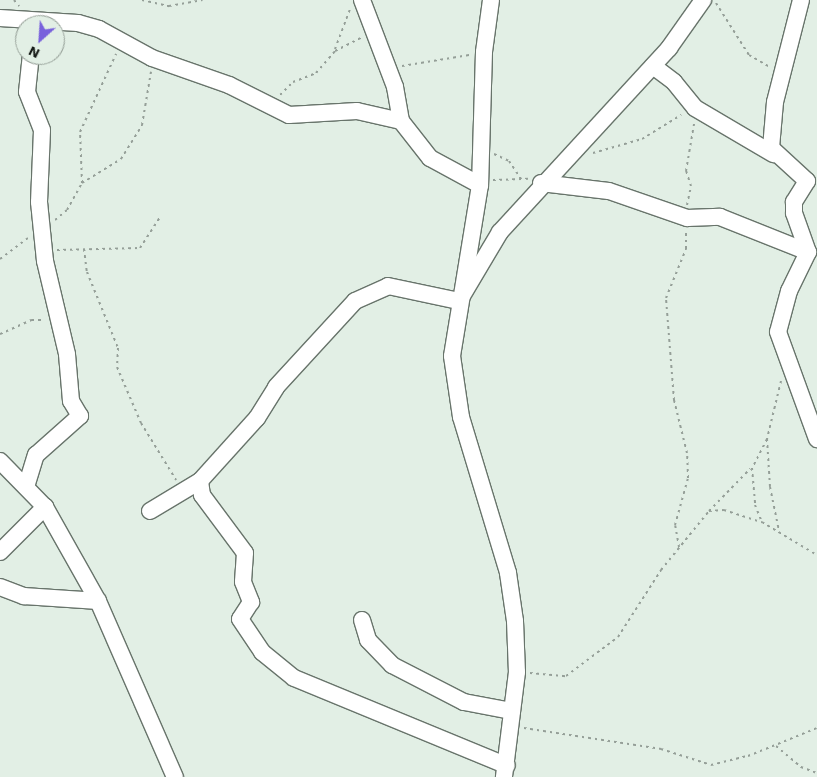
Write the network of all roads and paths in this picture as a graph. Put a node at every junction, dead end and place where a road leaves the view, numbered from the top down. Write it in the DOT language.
graph roads {
  1 [pos="142,0"];
  2 [pos="202,0"];
  3 [pos="491,0"];
  4 [pos="702,0"];
  5 [pos="714,0"];
  6 [pos="801,0"];
  7 [pos="357,2"];
  8 [pos="0,18"];
  9 [pos="15,20"];
  10 [pos="65,23"];
  11 [pos="373,30"];
  12 [pos="123,40"];
  13 [pos="334,51"];
  14 [pos="484,52"];
  15 [pos="152,58"];
  16 [pos="30,65"];
  17 [pos="653,66"];
  18 [pos="388,69"];
  19 [pos="782,76"];
  20 [pos="261,101"];
  21 [pos="694,109"];
  22 [pos="401,121"];
  23 [pos="480,147"];
  24 [pos="773,154"];
  25 [pos="587,155"];
  26 [pos="812,176"];
  27 [pos="521,179"];
  28 [pos="479,180"];
  29 [pos="82,183"];
  30 [pos="541,184"];
  31 [pos="162,216"];
  32 [pos="687,218"];
  33 [pos="43,228"];
  34 [pos="811,245"];
  35 [pos="84,249"];
  36 [pos="45,253"];
  37 [pos="0,260"];
  38 [pos="459,301"];
  39 [pos="59,327"];
  40 [pos="0,334"];
  41 [pos="784,372"];
  42 [pos="767,439"];
  43 [pos="817,439"];
  44 [pos="0,461"];
  45 [pos="752,468"];
  46 [pos="200,481"];
  47 [pos="26,487"];
  48 [pos="183,490"];
  49 [pos="44,507"];
  50 [pos="150,511"];
  51 [pos="709,511"];
  52 [pos="762,522"];
  53 [pos="779,531"];
  54 [pos="679,547"];
  55 [pos="0,552"];
  56 [pos="817,555"];
  57 [pos="0,587"];
  58 [pos="98,601"];
  59 [pos="362,620"];
  60 [pos="518,672"];
  61 [pos="511,718"];
  62 [pos="817,728"];
  63 [pos="775,746"];
  64 [pos="506,771"];
  65 [pos="817,773"];
  66 [pos="175,777"];
  1 -- 2 [label="path"];
  3 -- 14 [label="street"];
  4 -- 17 [label="street"];
  5 -- 19 [label="path"];
  6 -- 19 [label="street"];
  7 -- 11 [label="street"];
  7 -- 13 [label="path"];
  8 -- 9 [label="street"];
  10 -- 12 [label="street"];
  11 -- 13 [label="path"];
  11 -- 18 [label="street"];
  12 -- 15 [label="street"];
  12 -- 29 [label="path"];
  13 -- 20 [label="path"];
  14 -- 18 [label="path"];
  14 -- 23 [label="street"];
  15 -- 20 [label="street"];
  15 -- 29 [label="path"];
  16 -- 33 [label="street"];
  17 -- 21 [label="street"];
  17 -- 30 [label="street"];
  18 -- 22 [label="street"];
  19 -- 24 [label="street"];
  20 -- 22 [label="street"];
  21 -- 24 [label="street"];
  21 -- 25 [label="path"];
  21 -- 32 [label="path"];
  22 -- 28 [label="street"];
  23 -- 27 [label="path"];
  23 -- 28 [label="street"];
  24 -- 26 [label="street"];
  26 -- 34 [label="street"];
  27 -- 28 [label="path"];
  27 -- 30 [label="path"];
  28 -- 38 [label="street"];
  29 -- 33 [label="path"];
  30 -- 32 [label="street"];
  30 -- 38 [label="street"];
  31 -- 35 [label="path"];
  32 -- 34 [label="street"];
  32 -- 54 [label="path"];
  33 -- 36 [label="street"];
  33 -- 37 [label="path"];
  34 -- 43 [label="street"];
  35 -- 36 [label="path"];
  35 -- 48 [label="path"];
  36 -- 39 [label="street"];
  38 -- 46 [label="street"];
  38 -- 60 [label="street"];
  39 -- 40 [label="path"];
  39 -- 47 [label="street"];
  41 -- 42 [label="path"];
  42 -- 45 [label="path"];
  42 -- 53 [label="path"];
  44 -- 47 [label="street"];
  45 -- 51 [label="path"];
  45 -- 52 [label="path"];
  46 -- 48 [label="street"];
  46 -- 64 [label="street"];
  47 -- 49 [label="street"];
  48 -- 50 [label="street"];
  49 -- 55 [label="street"];
  49 -- 58 [label="street"];
  51 -- 52 [label="path"];
  51 -- 54 [label="path"];
  52 -- 53 [label="path"];
  53 -- 56 [label="path"];
  54 -- 60 [label="path"];
  57 -- 58 [label="street"];
  58 -- 66 [label="street"];
  59 -- 61 [label="street"];
  60 -- 61 [label="street"];
  61 -- 63 [label="path"];
  61 -- 64 [label="street"];
  62 -- 63 [label="path"];
  63 -- 65 [label="path"];
}
